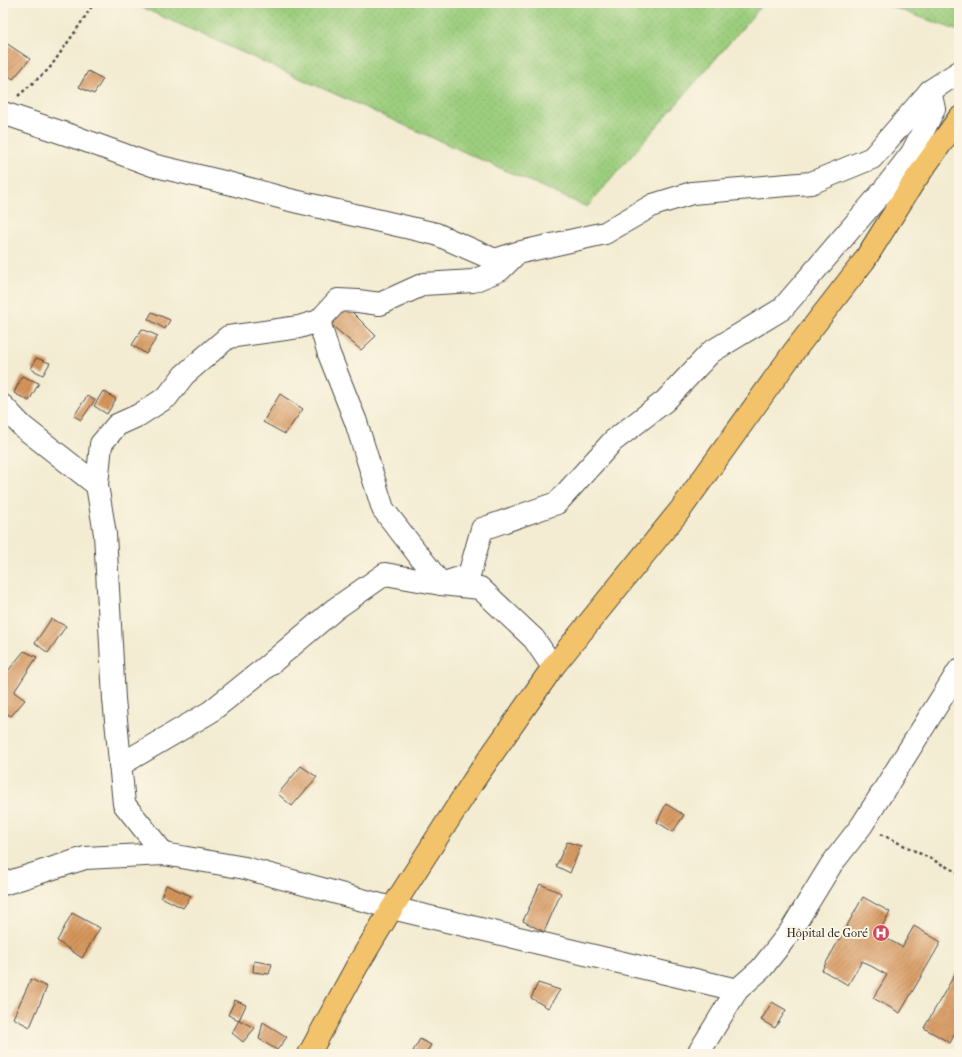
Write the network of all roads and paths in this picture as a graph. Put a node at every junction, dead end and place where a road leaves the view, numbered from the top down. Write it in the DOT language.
graph roads {
  1 [pos="94,3"];
  2 [pos="959,72"];
  3 [pos="930,91"];
  4 [pos="3,114"];
  5 [pos="959,118"];
  6 [pos="517,253"];
  7 [pos="319,321"];
  8 [pos="3,406"];
  9 [pos="97,486"];
  10 [pos="441,584"];
  11 [pos="553,667"];
  12 [pos="959,670"];
  13 [pos="120,765"];
  14 [pos="862,825"];
  15 [pos="164,854"];
  16 [pos="959,873"];
  17 [pos="3,884"];
  18 [pos="392,908"];
  19 [pos="737,990"];
  20 [pos="309,1054"];
  21 [pos="698,1054"];
  1 -- 4 [label="path"];
  2 -- 3 [label="street"];
  3 -- 6 [label="street"];
  3 -- 10 [label="street"];
  4 -- 6 [label="street"];
  5 -- 11 [label="main road"];
  6 -- 7 [label="street"];
  7 -- 9 [label="street"];
  7 -- 10 [label="street"];
  8 -- 9 [label="street"];
  9 -- 13 [label="street"];
  10 -- 11 [label="street"];
  10 -- 13 [label="street"];
  11 -- 18 [label="main road"];
  12 -- 14 [label="street"];
  13 -- 15 [label="street"];
  14 -- 16 [label="path"];
  14 -- 19 [label="street"];
  15 -- 17 [label="street"];
  15 -- 18 [label="street"];
  18 -- 19 [label="street"];
  18 -- 20 [label="main road"];
  19 -- 21 [label="street"];
}
